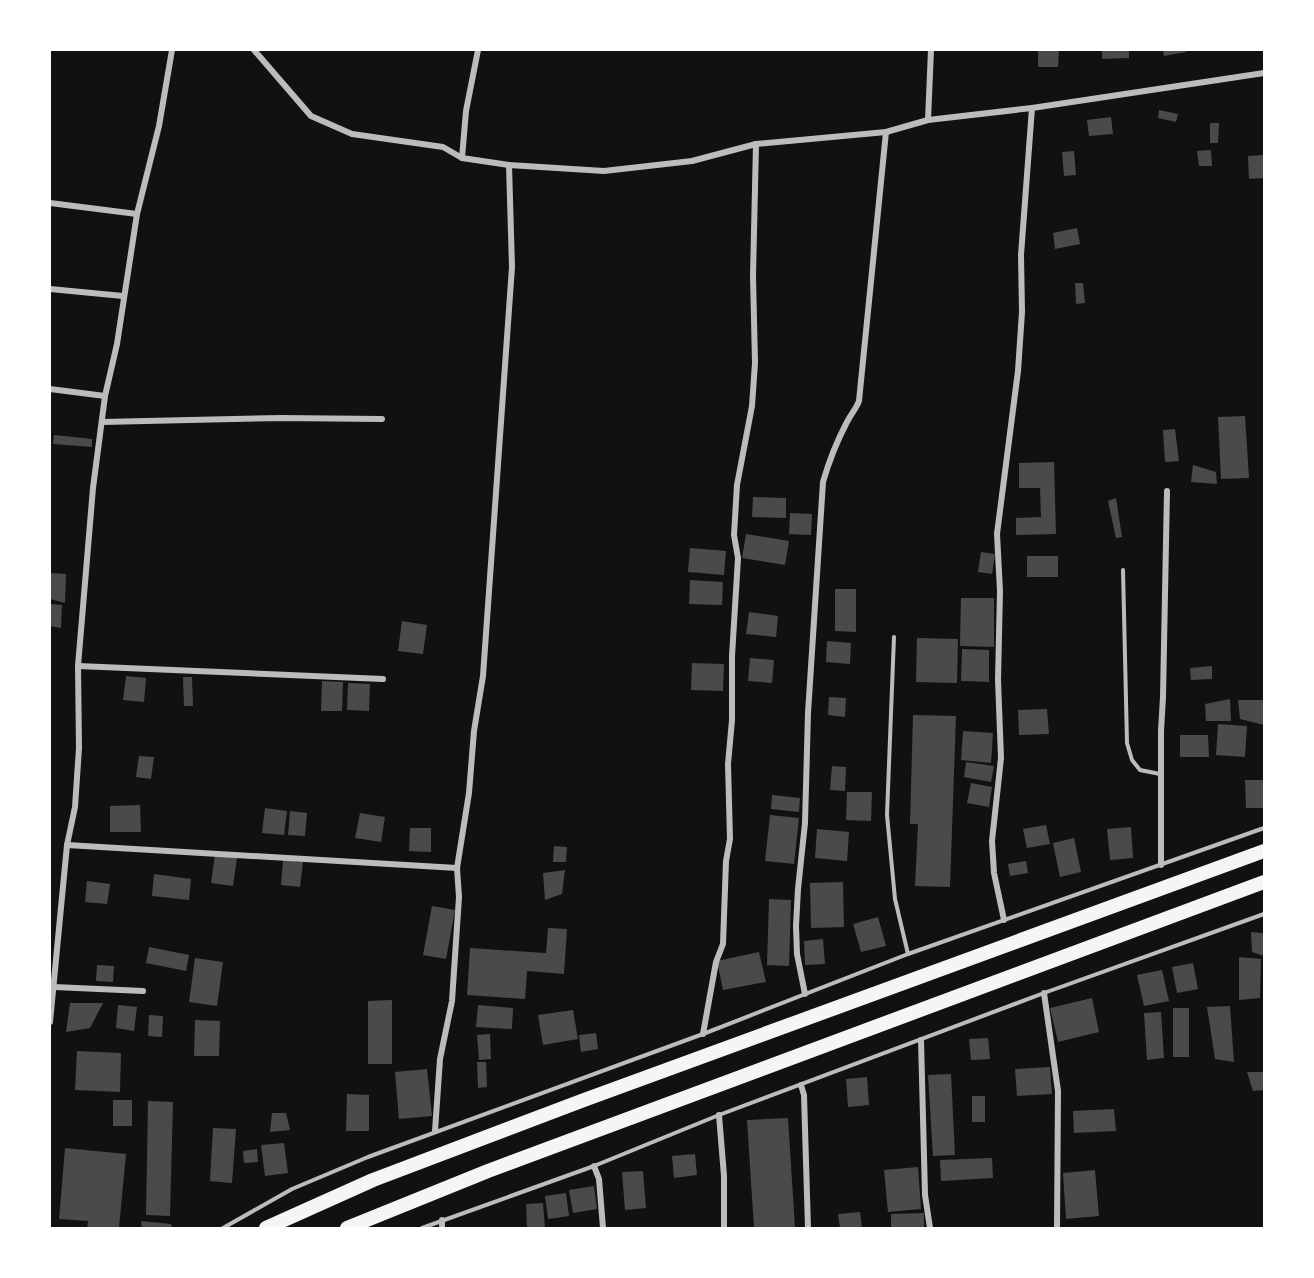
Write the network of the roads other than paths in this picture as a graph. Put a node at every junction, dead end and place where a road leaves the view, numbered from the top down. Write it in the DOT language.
graph roads {
  1 [pos="172,50"];
  2 [pos="254,50"];
  3 [pos="478,50"];
  4 [pos="931,50"];
  5 [pos="1264,73"];
  6 [pos="1032,108"];
  7 [pos="928,120"];
  8 [pos="886,132"];
  9 [pos="756,144"];
  10 [pos="462,158"];
  11 [pos="509,165"];
  12 [pos="50,203"];
  13 [pos="137,214"];
  14 [pos="50,289"];
  15 [pos="123,296"];
  16 [pos="50,389"];
  17 [pos="105,396"];
  18 [pos="382,419"];
  19 [pos="102,422"];
  20 [pos="1167,491"];
  21 [pos="1124,570"];
  22 [pos="894,637"];
  23 [pos="78,666"];
  24 [pos="383,679"];
  25 [pos="1161,774"];
  26 [pos="1264,828"];
  27 [pos="68,845"];
  28 [pos="1264,851"];
  29 [pos="1161,865"];
  30 [pos="457,868"];
  31 [pos="1264,882"];
  32 [pos="1264,914"];
  33 [pos="1004,920"];
  34 [pos="908,954"];
  35 [pos="54,987"];
  36 [pos="142,991"];
  37 [pos="1044,993"];
  38 [pos="806,994"];
  39 [pos="50,1022"];
  40 [pos="703,1034"];
  41 [pos="921,1041"];
  42 [pos="801,1085"];
  43 [pos="719,1115"];
  44 [pos="435,1131"];
  45 [pos="594,1167"];
  46 [pos="442,1220"];
  47 [pos="223,1228"];
  48 [pos="266,1228"];
  49 [pos="347,1228"];
  50 [pos="422,1228"];
  51 [pos="442,1228"];
  52 [pos="603,1228"];
  53 [pos="724,1228"];
  54 [pos="808,1228"];
  55 [pos="930,1228"];
  56 [pos="1057,1228"];
  1 -- 13 [label="street"];
  2 -- 10 [label="street"];
  3 -- 10 [label="street"];
  4 -- 7 [label="street"];
  5 -- 6 [label="street"];
  6 -- 7 [label="street"];
  6 -- 33 [label="street"];
  7 -- 8 [label="street"];
  8 -- 9 [label="street"];
  8 -- 38 [label="street"];
  9 -- 11 [label="street"];
  9 -- 40 [label="street"];
  10 -- 11 [label="street"];
  11 -- 30 [label="street"];
  12 -- 13 [label="street"];
  13 -- 15 [label="street"];
  14 -- 15 [label="street"];
  15 -- 17 [label="street"];
  16 -- 17 [label="street"];
  17 -- 19 [label="street"];
  18 -- 19 [label="street"];
  19 -- 23 [label="street"];
  20 -- 25 [label="street"];
  21 -- 25 [label="lane"];
  22 -- 34 [label="lane"];
  23 -- 24 [label="street"];
  23 -- 27 [label="street"];
  25 -- 29 [label="street"];
  26 -- 29 [label="lane"];
  27 -- 30 [label="street"];
  27 -- 35 [label="street"];
  28 -- 48 [label="highway"];
  29 -- 33 [label="lane"];
  30 -- 44 [label="street"];
  31 -- 49 [label="highway"];
  32 -- 37 [label="lane"];
  33 -- 34 [label="lane"];
  34 -- 38 [label="lane"];
  35 -- 36 [label="street"];
  35 -- 39 [label="street"];
  37 -- 41 [label="lane"];
  37 -- 56 [label="street"];
  38 -- 40 [label="lane"];
  40 -- 44 [label="lane"];
  41 -- 42 [label="lane"];
  41 -- 55 [label="street"];
  42 -- 43 [label="lane"];
  42 -- 54 [label="street"];
  43 -- 45 [label="lane"];
  43 -- 53 [label="street"];
  44 -- 47 [label="lane"];
  45 -- 46 [label="lane"];
  45 -- 52 [label="street"];
  46 -- 50 [label="lane"];
  46 -- 51 [label="street"];
}
